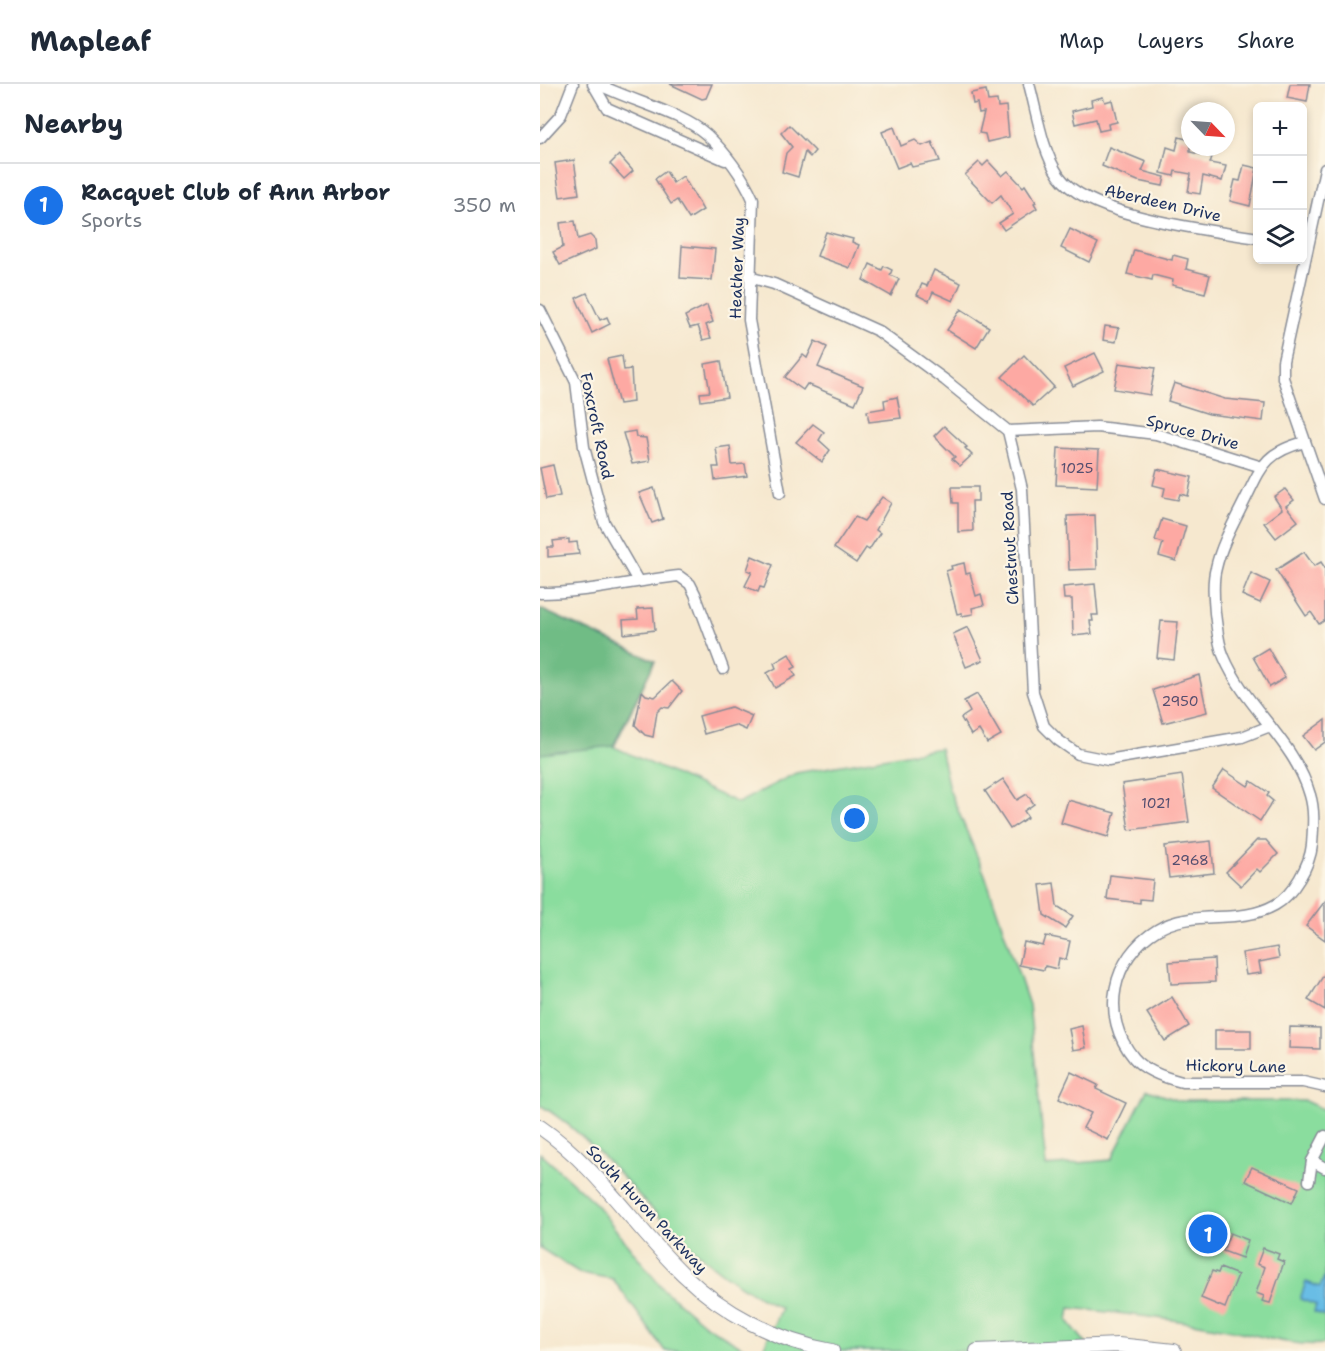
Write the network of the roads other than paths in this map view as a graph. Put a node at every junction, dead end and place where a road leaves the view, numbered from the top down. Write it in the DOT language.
graph roads {
  1 [pos="573,84"];
  2 [pos="596,84"];
  3 [pos="1029,84"];
  4 [pos="540,138"];
  5 [pos="730,163"];
  6 [pos="1325,170"];
  7 [pos="1253,237"];
  8 [pos="1307,242"];
  9 [pos="1302,264"];
  10 [pos="749,278"];
  11 [pos="540,310"];
  12 [pos="1008,431"];
  13 [pos="1305,442"];
  14 [pos="1262,467"];
  15 [pos="780,493"];
  16 [pos="1325,499"];
  17 [pos="638,581"];
  18 [pos="540,593"];
  19 [pos="723,669"];
  20 [pos="1270,726"];
  21 [pos="1325,1087"];
  22 [pos="540,1127"];
  23 [pos="1325,1136"];
  24 [pos="1312,1161"];
  25 [pos="1325,1168"];
  26 [pos="1309,1181"];
  27 [pos="794,1346"];
  28 [pos="1140,1349"];
  29 [pos="832,1351"];
  30 [pos="977,1351"];
  31 [pos="1174,1351"];
  1 -- 4 [label="street"];
  2 -- 5 [label="street, Heather Way"];
  2 -- 5 [label="street, Heather Way"];
  3 -- 7 [label="street, Aberdeen Drive"];
  5 -- 10 [label="street, Heather Way"];
  6 -- 8 [label="street"];
  9 -- 13 [label="street"];
  10 -- 12 [label="street"];
  10 -- 15 [label="street, Heather Way"];
  11 -- 17 [label="street, Foxcroft Road"];
  12 -- 14 [label="street, Spruce Drive"];
  12 -- 20 [label="street, Chestnut Road"];
  13 -- 14 [label="street, Hickory Lane"];
  13 -- 16 [label="street"];
  14 -- 20 [label="street, Hickory Lane"];
  17 -- 18 [label="street"];
  17 -- 19 [label="street"];
  20 -- 21 [label="street, Hickory Lane"];
  22 -- 27 [label="main road, South Huron Parkway"];
  23 -- 24 [label="street"];
  24 -- 25 [label="street"];
  24 -- 26 [label="street"];
  27 -- 29 [label="main road, South Huron Parkway"];
  28 -- 30 [label="main road"];
  28 -- 31 [label="main road"];
}
